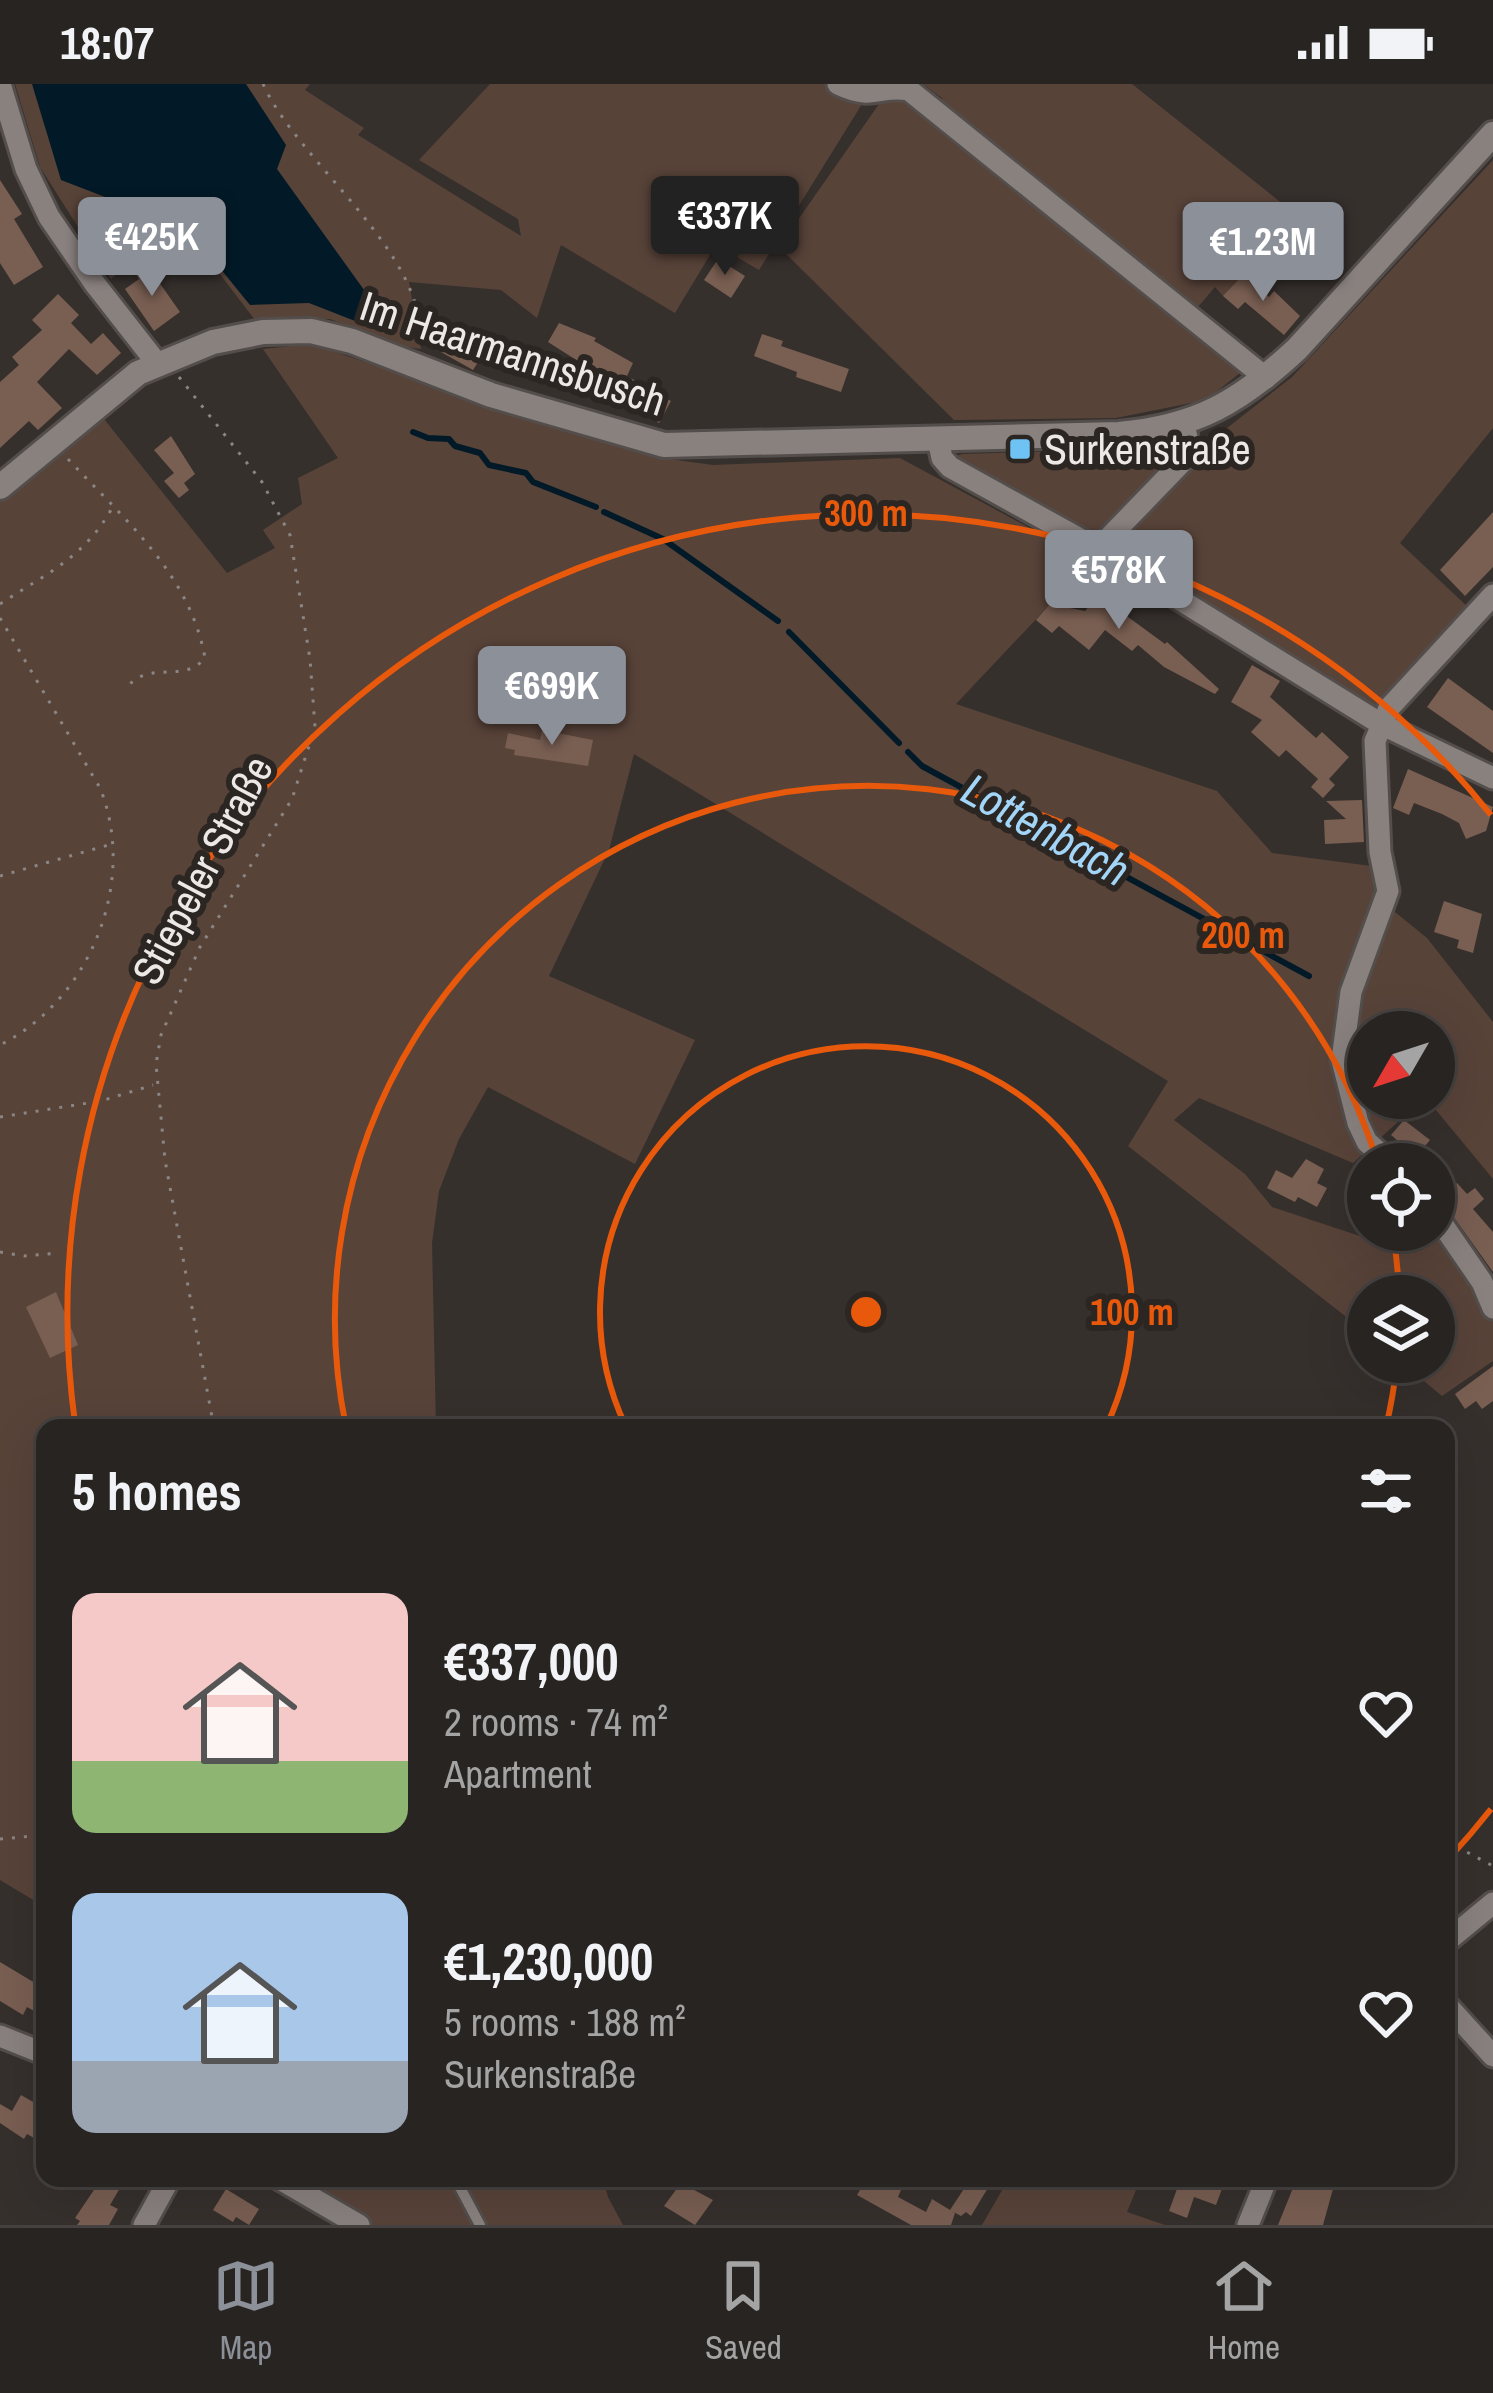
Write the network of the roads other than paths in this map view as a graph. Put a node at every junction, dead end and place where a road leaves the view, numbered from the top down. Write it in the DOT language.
graph roads {
  1 [pos="838,84"];
  2 [pos="0,85"];
  3 [pos="1493,134"];
  4 [pos="156,362"];
  5 [pos="1266,378"];
  6 [pos="1184,424"];
  7 [pos="938,440"];
  8 [pos="0,487"];
  9 [pos="1098,550"];
  10 [pos="1493,596"];
  11 [pos="1381,724"];
  12 [pos="1493,778"];
  13 [pos="1368,1143"];
  14 [pos="1455,1243"];
  15 [pos="1493,1308"];
  16 [pos="1493,1904"];
  17 [pos="1455,1935"];
  18 [pos="1455,2014"];
  19 [pos="0,2036"];
  20 [pos="36,2050"];
  21 [pos="1493,2056"];
  22 [pos="165,2187"];
  23 [pos="293,2187"];
  24 [pos="460,2187"];
  25 [pos="1263,2187"];
  26 [pos="144,2225"];
  27 [pos="358,2225"];
  28 [pos="480,2225"];
  29 [pos="1248,2225"];
  1 -- 5 [label="street"];
  2 -- 4 [label="street"];
  3 -- 5 [label="street"];
  4 -- 7 [label="street, Im Haarmannsbusch"];
  4 -- 8 [label="street"];
  5 -- 6 [label="street"];
  6 -- 7 [label="street"];
  6 -- 9 [label="street"];
  7 -- 9 [label="street"];
  9 -- 11 [label="street"];
  10 -- 11 [label="street"];
  11 -- 12 [label="street"];
  11 -- 13 [label="street"];
  14 -- 15 [label="street"];
  16 -- 17 [label="street"];
  18 -- 21 [label="street"];
  19 -- 20 [label="street"];
  22 -- 26 [label="street"];
  23 -- 27 [label="street"];
  24 -- 28 [label="lane"];
  25 -- 29 [label="street"];
}
